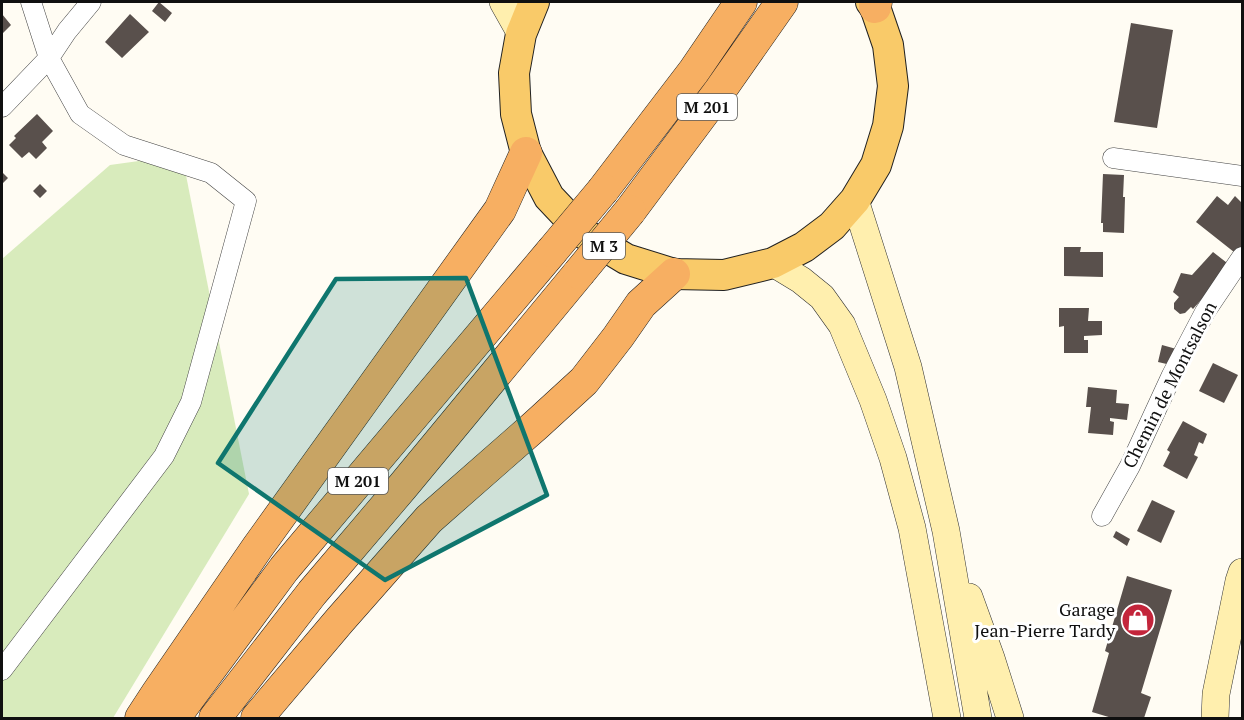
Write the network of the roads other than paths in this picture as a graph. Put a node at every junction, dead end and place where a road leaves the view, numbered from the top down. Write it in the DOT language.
graph roads {
  1 [pos="31,2"];
  2 [pos="91,2"];
  3 [pos="503,2"];
  4 [pos="534,2"];
  5 [pos="741,2"];
  6 [pos="782,2"];
  7 [pos="874,3"];
  8 [pos="521,34"];
  9 [pos="49,58"];
  10 [pos="2,107"];
  11 [pos="526,153"];
  12 [pos="1113,158"];
  13 [pos="1242,176"];
  14 [pos="855,200"];
  15 [pos="1242,257"];
  16 [pos="773,263"];
  17 [pos="674,274"];
  18 [pos="1102,516"];
  19 [pos="945,531"];
  20 [pos="1242,572"];
  21 [pos="2,670"];
  22 [pos="141,718"];
  23 [pos="174,718"];
  24 [pos="215,718"];
  25 [pos="257,718"];
  26 [pos="947,718"];
  27 [pos="978,718"];
  28 [pos="1010,718"];
  29 [pos="1215,718"];
  1 -- 9 [label="street"];
  2 -- 9 [label="street"];
  3 -- 8 [label="main road"];
  4 -- 8 [label="main road, M 3"];
  5 -- 23 [label="highway, M 201, bridge"];
  6 -- 24 [label="highway, M 201, bridge"];
  7 -- 14 [label="main road, M 3"];
  8 -- 11 [label="main road, M 3"];
  9 -- 10 [label="street"];
  9 -- 21 [label="street"];
  11 -- 17 [label="main road, M 3"];
  11 -- 22 [label="highway"];
  12 -- 13 [label="street"];
  14 -- 16 [label="main road, M 3"];
  14 -- 19 [label="main road"];
  15 -- 18 [label="street, Chemin de Montsalson"];
  16 -- 17 [label="main road, M 3"];
  16 -- 26 [label="main road"];
  17 -- 25 [label="highway"];
  19 -- 27 [label="main road"];
  19 -- 28 [label="main road"];
  20 -- 29 [label="main road"];
}
